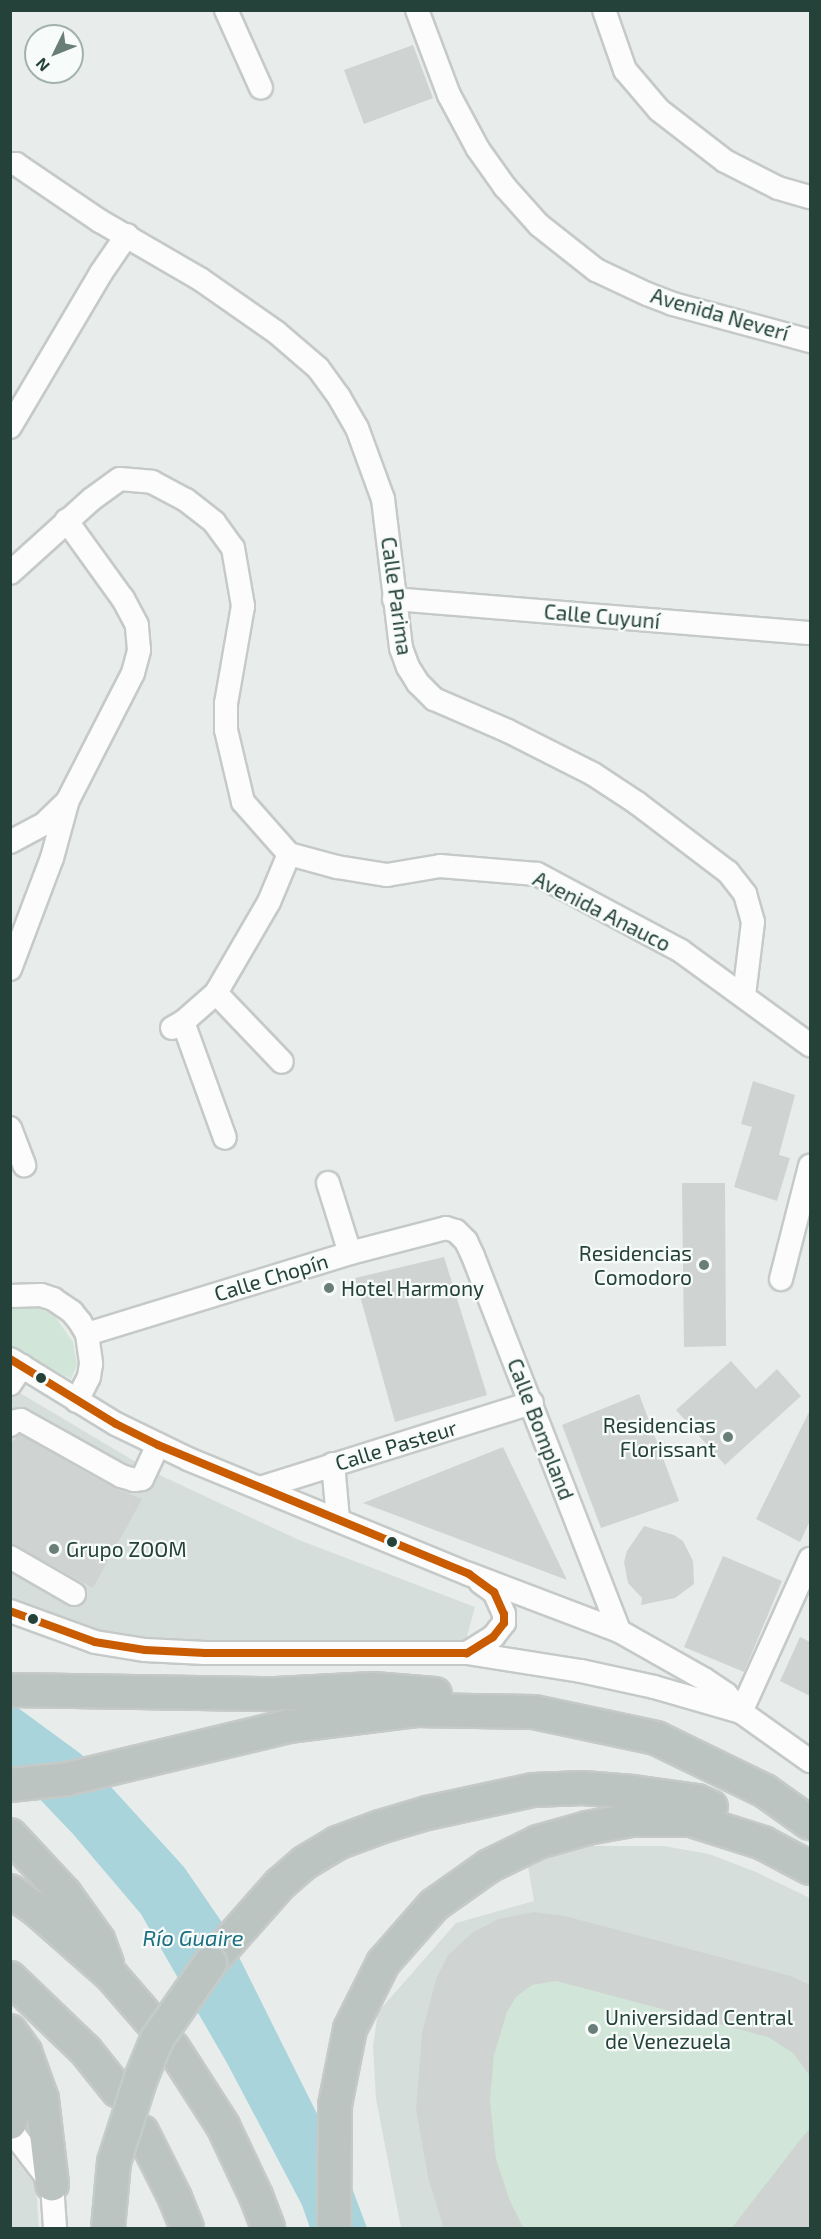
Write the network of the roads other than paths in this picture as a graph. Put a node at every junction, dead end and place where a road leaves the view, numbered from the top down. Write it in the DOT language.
graph roads {
  1 [pos="226,10"];
  2 [pos="417,10"];
  3 [pos="604,10"];
  4 [pos="261,88"];
  5 [pos="10,165"];
  6 [pos="810,197"];
  7 [pos="127,235"];
  8 [pos="810,341"];
  9 [pos="10,427"];
  10 [pos="66,520"];
  11 [pos="10,573"];
  12 [pos="394,599"];
  13 [pos="810,633"];
  14 [pos="67,802"];
  15 [pos="10,842"];
  16 [pos="289,854"];
  17 [pos="10,969"];
  18 [pos="216,993"];
  19 [pos="744,995"];
  20 [pos="810,1045"];
  21 [pos="282,1062"];
  22 [pos="10,1128"];
  23 [pos="225,1138"];
  24 [pos="24,1165"];
  25 [pos="810,1166"];
  26 [pos="328,1183"];
  27 [pos="456,1231"];
  28 [pos="350,1253"];
  29 [pos="781,1279"];
  30 [pos="10,1296"];
  31 [pos="87,1334"];
  32 [pos="14,1370"];
  33 [pos="77,1401"];
  34 [pos="532,1402"];
  35 [pos="10,1425"];
  36 [pos="158,1445"];
  37 [pos="333,1464"];
  38 [pos="260,1488"];
  39 [pos="338,1519"];
  40 [pos="10,1557"];
  41 [pos="810,1559"];
  42 [pos="469,1574"];
  43 [pos="74,1594"];
  44 [pos="10,1611"];
  45 [pos="619,1631"];
  46 [pos="467,1653"];
  47 [pos="10,1690"];
  48 [pos="741,1712"];
  49 [pos="806,1751"];
  50 [pos="10,1785"];
  51 [pos="810,1811"];
  52 [pos="810,1823"];
  53 [pos="10,1835"];
  54 [pos="810,1852"];
  55 [pos="10,1859"];
  56 [pos="810,1868"];
  57 [pos="10,1891"];
  58 [pos="111,1975"];
  59 [pos="10,1978"];
  60 [pos="150,2020"];
  61 [pos="10,2031"];
  62 [pos="10,2038"];
  63 [pos="173,2048"];
  64 [pos="118,2091"];
  65 [pos="10,2123"];
  66 [pos="10,2129"];
  67 [pos="142,2132"];
  68 [pos="52,2184"];
  69 [pos="54,2229"];
  70 [pos="108,2229"];
  71 [pos="187,2229"];
  72 [pos="268,2229"];
  73 [pos="334,2229"];
  1 -- 4 [label="street"];
  2 -- 8 [label="street, Avenida Neverí"];
  3 -- 6 [label="street"];
  5 -- 7 [label="street, Calle Parima"];
  7 -- 9 [label="street"];
  7 -- 12 [label="street, Calle Parima"];
  10 -- 11 [label="street"];
  10 -- 14 [label="street"];
  10 -- 16 [label="street"];
  12 -- 13 [label="street, Calle Cuyuní"];
  12 -- 19 [label="street, Calle Parima"];
  14 -- 15 [label="street"];
  14 -- 17 [label="street"];
  16 -- 18 [label="street"];
  16 -- 19 [label="street, Avenida Anauco"];
  18 -- 21 [label="street"];
  18 -- 23 [label="street"];
  19 -- 20 [label="street, Avenida Anauco"];
  22 -- 24 [label="street"];
  25 -- 29 [label="street"];
  26 -- 28 [label="street"];
  27 -- 28 [label="street, Calle Chopín"];
  27 -- 34 [label="street, Calle Bompland"];
  28 -- 31 [label="street, Calle Chopín"];
  30 -- 31 [label="street"];
  31 -- 33 [label="street"];
  32 -- 33 [label="street"];
  33 -- 36 [label="street"];
  34 -- 37 [label="street, Calle Pasteur"];
  34 -- 45 [label="street, Calle Bompland"];
  35 -- 36 [label="street"];
  36 -- 38 [label="street"];
  37 -- 38 [label="street, Calle Pasteur"];
  37 -- 39 [label="street"];
  38 -- 39 [label="street"];
  39 -- 42 [label="street"];
  40 -- 43 [label="street"];
  41 -- 48 [label="street"];
  42 -- 45 [label="street"];
  42 -- 46 [label="street"];
  44 -- 46 [label="street"];
  45 -- 48 [label="street"];
  46 -- 48 [label="street"];
  47 -- 51 [label="highway"];
  48 -- 49 [label="street"];
  50 -- 52 [label="highway"];
  53 -- 58 [label="highway"];
  54 -- 70 [label="highway, bridge"];
  55 -- 58 [label="highway"];
  56 -- 73 [label="highway"];
  57 -- 58 [label="highway"];
  58 -- 60 [label="highway"];
  59 -- 64 [label="highway"];
  61 -- 68 [label="highway"];
  62 -- 65 [label="highway"];
  63 -- 72 [label="highway"];
  66 -- 68 [label="street"];
  67 -- 71 [label="highway"];
  68 -- 69 [label="street"];
}
